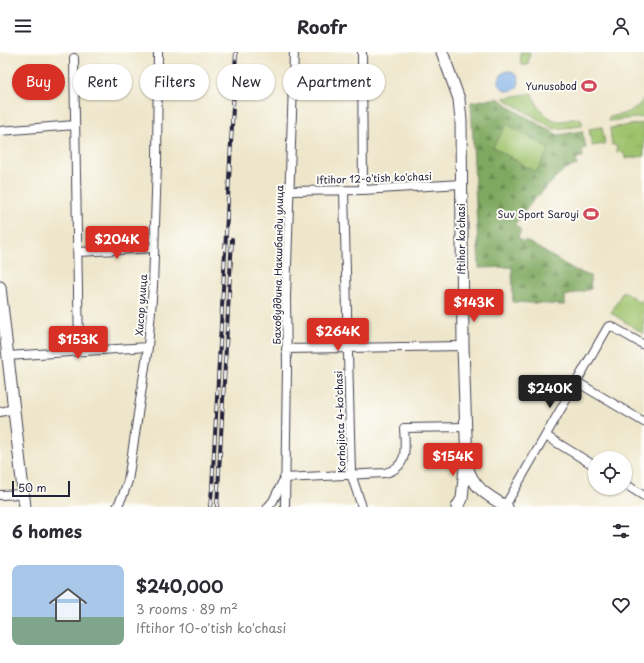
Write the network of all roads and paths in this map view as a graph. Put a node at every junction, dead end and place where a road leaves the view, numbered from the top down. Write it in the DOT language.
graph roads {
  1 [pos="158,52"];
  2 [pos="294,52"];
  3 [pos="362,52"];
  4 [pos="442,52"];
  5 [pos="74,58"];
  6 [pos="75,125"];
  7 [pos="0,131"];
  8 [pos="461,184"];
  9 [pos="363,190"];
  10 [pos="289,191"];
  11 [pos="344,191"];
  12 [pos="154,248"];
  13 [pos="78,252"];
  14 [pos="0,287"];
  15 [pos="644,345"];
  16 [pos="462,346"];
  17 [pos="148,347"];
  18 [pos="348,348"];
  19 [pos="286,349"];
  20 [pos="79,350"];
  21 [pos="7,356"];
  22 [pos="577,382"];
  23 [pos="14,409"];
  24 [pos="0,412"];
  25 [pos="644,422"];
  26 [pos="465,426"];
  27 [pos="546,436"];
  28 [pos="466,458"];
  29 [pos="588,462"];
  30 [pos="351,474"];
  31 [pos="284,478"];
  32 [pos="632,488"];
  33 [pos="24,494"];
  34 [pos="0,495"];
  35 [pos="644,496"];
  36 [pos="491,497"];
  37 [pos="460,503"];
  38 [pos="25,507"];
  39 [pos="118,507"];
  40 [pos="268,507"];
  41 [pos="285,507"];
  42 [pos="362,507"];
  43 [pos="506,507"];
  1 -- 12 [label="street, Хисор улица"];
  2 -- 10 [label="street, Баховуддина Накшбанди улица"];
  3 -- 9 [label="street"];
  4 -- 8 [label="main road, Iftihor ko'chasi"];
  5 -- 6 [label="street"];
  6 -- 7 [label="street"];
  6 -- 13 [label="street"];
  8 -- 9 [label="street, Iftihor 12-o'tish ko'chasi"];
  8 -- 16 [label="main road, Iftihor ko'chasi"];
  9 -- 11 [label="street, Iftihor 12-o'tish ko'chasi"];
  10 -- 11 [label="street, Iftihor 12-o'tish ko'chasi"];
  10 -- 19 [label="street, Баховуддина Накшбанди улица"];
  11 -- 18 [label="street, Korhojiota 4-ko'chasi"];
  12 -- 13 [label="street"];
  12 -- 17 [label="street, Хисор улица"];
  13 -- 20 [label="street"];
  14 -- 21 [label="main road"];
  15 -- 22 [label="street"];
  16 -- 18 [label="street"];
  16 -- 26 [label="main road, Iftihor ko'chasi"];
  17 -- 20 [label="street"];
  17 -- 39 [label="street, Хисор улица"];
  18 -- 19 [label="street"];
  18 -- 30 [label="street, Korhojiota 4-ko'chasi"];
  19 -- 31 [label="street, Баховуддина Накшбанди улица"];
  20 -- 21 [label="street"];
  21 -- 23 [label="main road"];
  22 -- 25 [label="street"];
  22 -- 27 [label="street"];
  23 -- 24 [label="street"];
  23 -- 33 [label="main road"];
  26 -- 28 [label="main road, Iftihor ko'chasi"];
  26 -- 30 [label="street"];
  27 -- 29 [label="street"];
  27 -- 43 [label="street"];
  28 -- 36 [label="main road, Iftihor ko'chasi"];
  28 -- 37 [label="main road"];
  30 -- 31 [label="street"];
  30 -- 42 [label="street, Korhojiota 4-ko'chasi"];
  31 -- 40 [label="street"];
  31 -- 41 [label="street, Баховуддина Накшбанди улица"];
  32 -- 35 [label="street"];
  33 -- 34 [label="street"];
  33 -- 38 [label="main road"];
  36 -- 37 [label="main road"];
  36 -- 43 [label="main road, Iftihor ko'chasi"];
}
